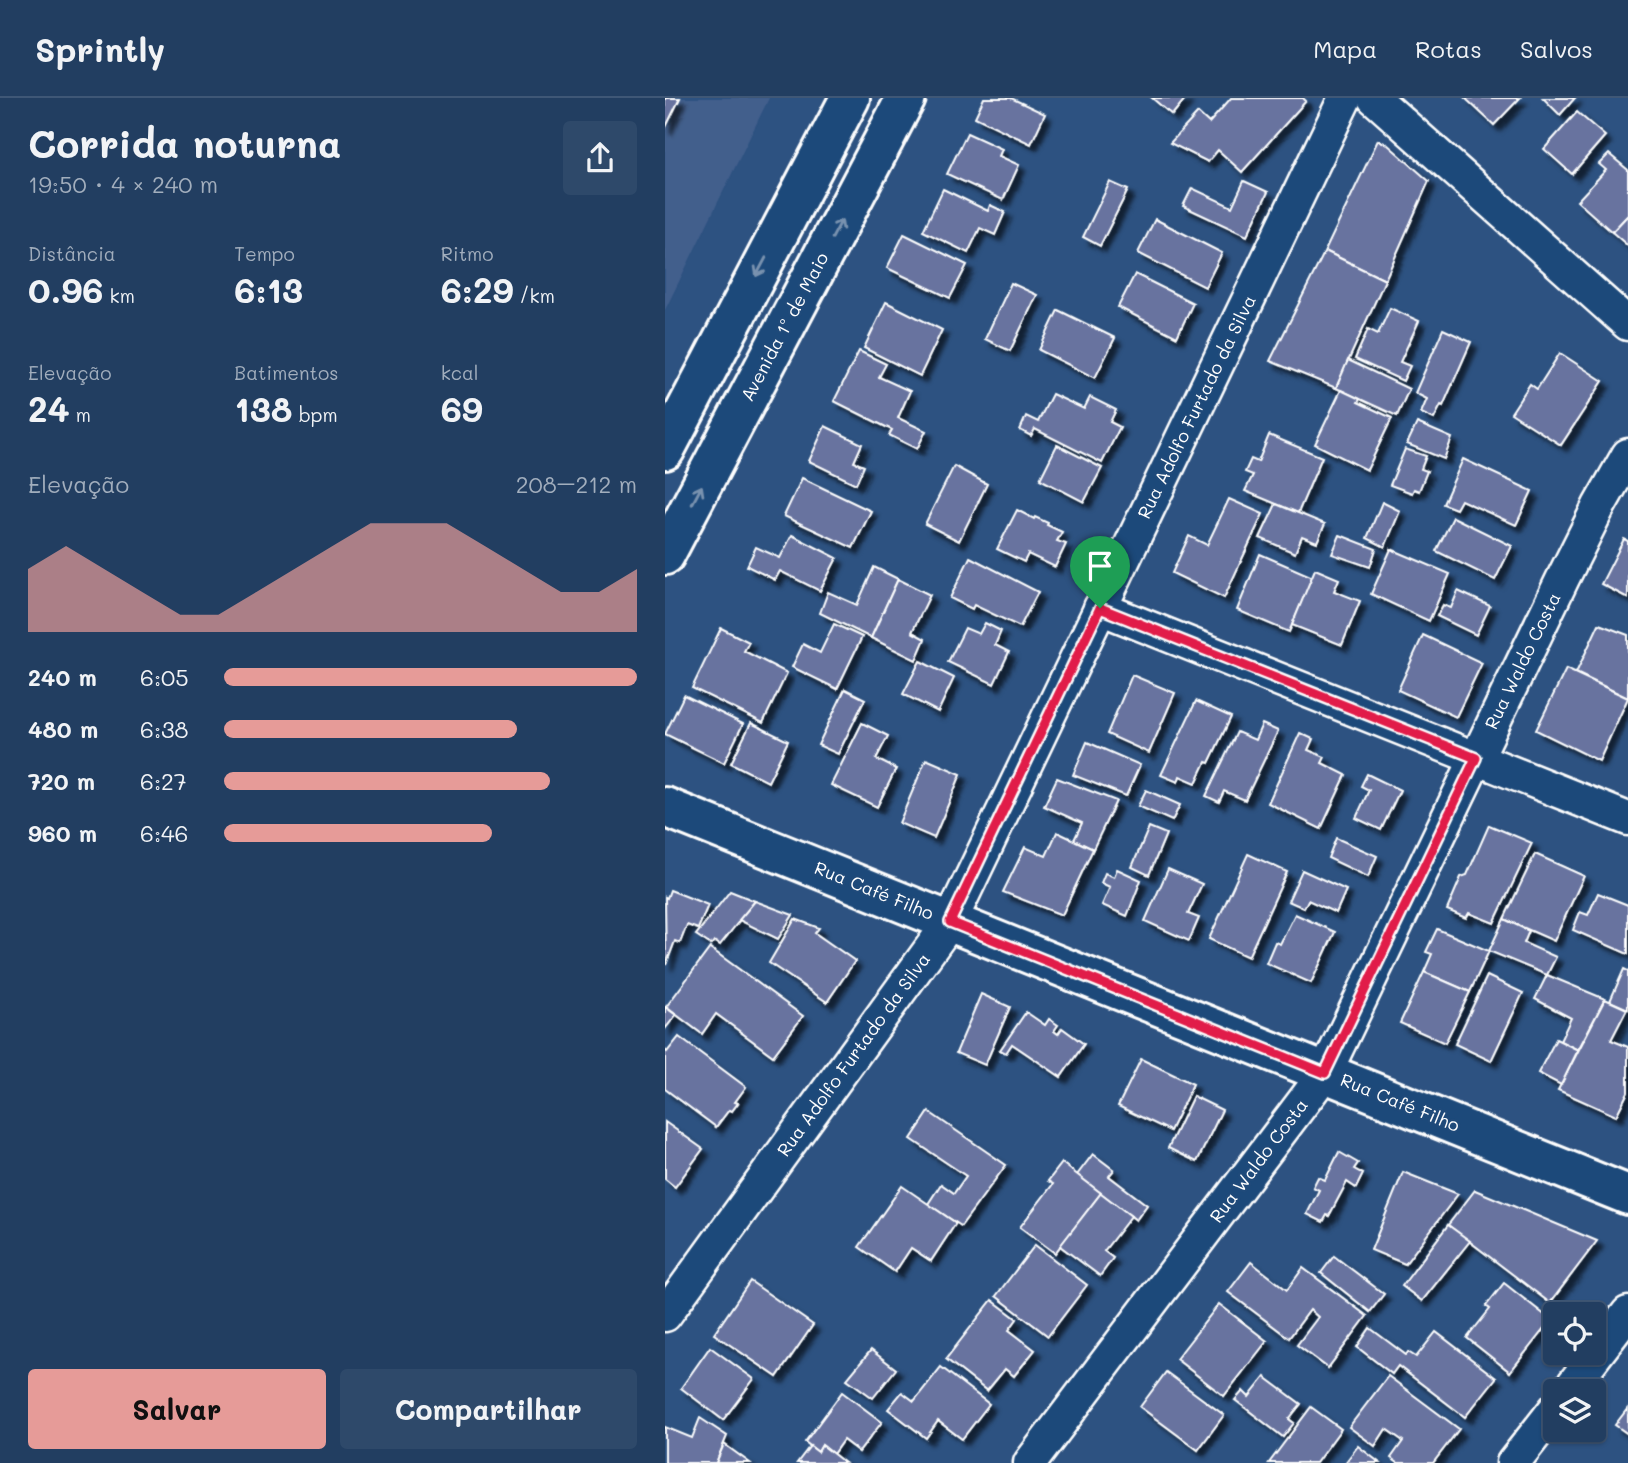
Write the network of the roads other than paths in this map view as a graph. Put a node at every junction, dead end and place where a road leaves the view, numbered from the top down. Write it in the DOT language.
graph roads {
  1 [pos="850,98"];
  2 [pos="906,98"];
  3 [pos="1345,98"];
  4 [pos="1374,98"];
  5 [pos="1628,324"];
  6 [pos="665,450"];
  7 [pos="1628,454"];
  8 [pos="665,555"];
  9 [pos="1100,608"];
  10 [pos="1476,758"];
  11 [pos="665,807"];
  12 [pos="1628,819"];
  13 [pos="950,922"];
  14 [pos="1325,1073"];
  15 [pos="1628,1195"];
  16 [pos="1628,1313"];
  17 [pos="665,1315"];
  18 [pos="1577,1379"];
  19 [pos="1543,1425"];
  20 [pos="1030,1463"];
  21 [pos="1513,1463"];
  1 -- 6 [label="street, one-way"];
  8 -- 2 [label="street, Avenida 1º de Maio, one-way"];
  3 -- 9 [label="street, Rua Adolfo Furtado da Silva"];
  4 -- 5 [label="street"];
  7 -- 10 [label="street, Rua Waldo Costa"];
  9 -- 10 [label="street"];
  9 -- 13 [label="street, Rua Adolfo Furtado da Silva"];
  10 -- 12 [label="street"];
  10 -- 14 [label="street, Rua Waldo Costa"];
  11 -- 13 [label="street, Rua Café Filho"];
  13 -- 14 [label="street, Rua Café Filho"];
  13 -- 17 [label="street, Rua Adolfo Furtado da Silva"];
  14 -- 15 [label="street, Rua Café Filho"];
  14 -- 20 [label="street, Rua Waldo Costa"];
  16 -- 18 [label="street"];
  19 -- 21 [label="street"];
}
